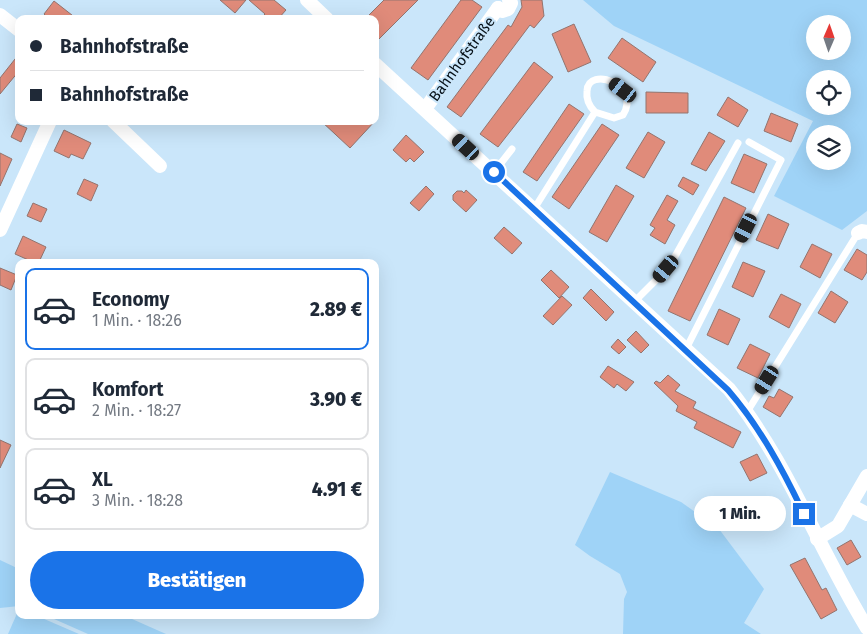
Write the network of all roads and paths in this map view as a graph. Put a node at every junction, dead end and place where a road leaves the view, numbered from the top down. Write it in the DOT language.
graph roads {
  1 [pos="306,0"];
  2 [pos="501,3"];
  3 [pos="0,15"];
  4 [pos="323,15"];
  5 [pos="15,27"];
  6 [pos="379,69"];
  7 [pos="425,109"];
  8 [pos="595,112"];
  9 [pos="48,125"];
  10 [pos="117,125"];
  11 [pos="750,142"];
  12 [pos="738,143"];
  13 [pos="512,150"];
  14 [pos="160,166"];
  15 [pos="494,172"];
  16 [pos="534,209"];
  17 [pos="0,230"];
  18 [pos="863,232"];
  19 [pos="634,302"];
  20 [pos="686,349"];
  21 [pos="747,412"];
  22 [pos="867,476"];
  23 [pos="850,505"];
  24 [pos="867,514"];
  25 [pos="817,539"];
  26 [pos="867,628"];
  1 -- 4 [label="street"];
  2 -- 7 [label="street, Bahnhofstraße"];
  3 -- 5 [label="street"];
  6 -- 7 [label="street, Bahnhofstraße"];
  7 -- 15 [label="street, Bahnhofstraße"];
  8 -- 8 [label="lane"];
  8 -- 16 [label="lane"];
  9 -- 17 [label="street"];
  10 -- 14 [label="street"];
  11 -- 20 [label="lane"];
  12 -- 19 [label="lane"];
  13 -- 15 [label="lane"];
  15 -- 16 [label="street, Bahnhofstraße"];
  16 -- 19 [label="street, Bahnhofstraße"];
  18 -- 21 [label="lane"];
  19 -- 20 [label="street, Bahnhofstraße"];
  20 -- 21 [label="street, Bahnhofstraße"];
  21 -- 25 [label="street, Bahnhofstraße"];
  22 -- 23 [label="street"];
  23 -- 24 [label="street"];
  23 -- 25 [label="street"];
  25 -- 26 [label="street, Bahnhofstraße"];
}
